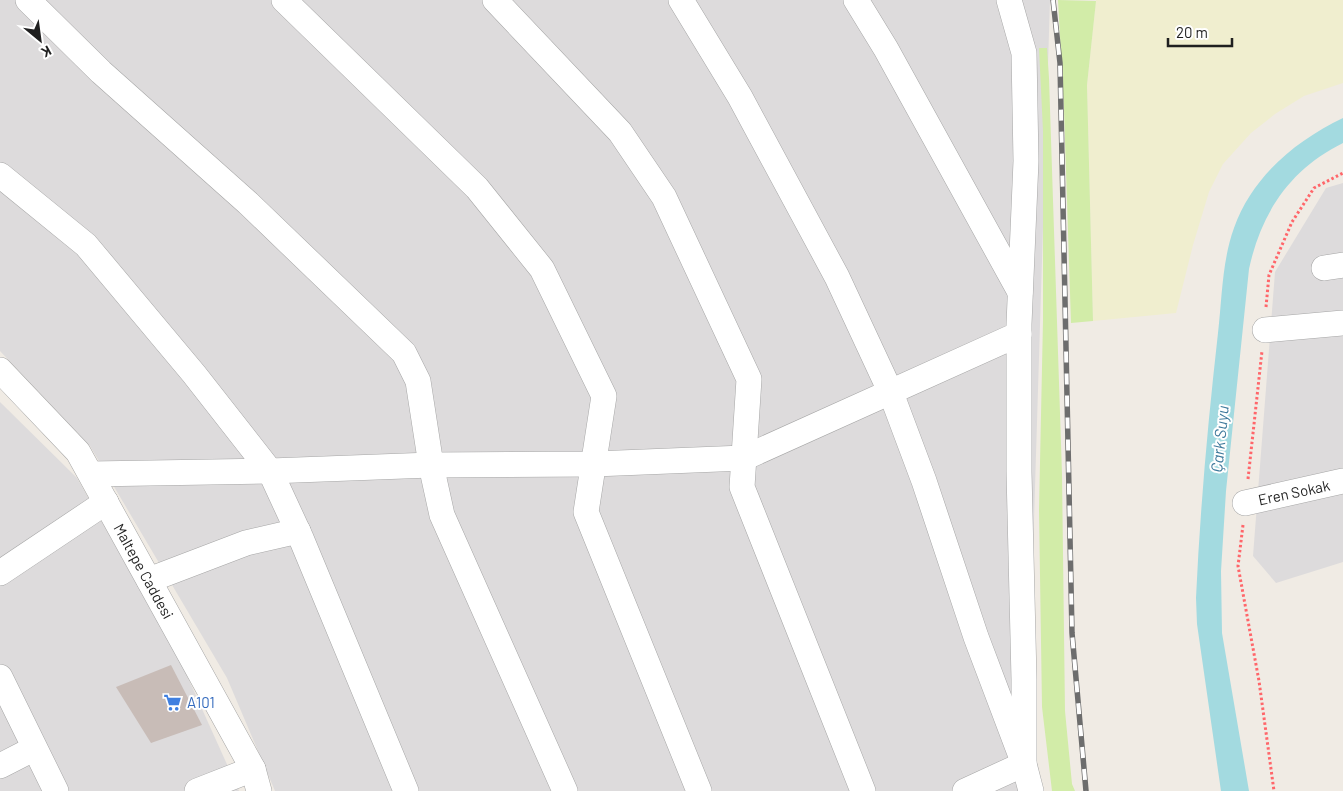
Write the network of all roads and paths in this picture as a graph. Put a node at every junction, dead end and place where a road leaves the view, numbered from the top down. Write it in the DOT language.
graph roads {
  1 [pos="28,0"];
  2 [pos="284,0"];
  3 [pos="495,0"];
  4 [pos="681,0"];
  5 [pos="856,0"];
  6 [pos="1009,0"];
  7 [pos="1343,173"];
  8 [pos="0,175"];
  9 [pos="1020,292"];
  10 [pos="1343,324"];
  11 [pos="1265,330"];
  12 [pos="1019,334"];
  13 [pos="0,370"];
  14 [pos="891,393"];
  15 [pos="744,458"];
  16 [pos="431,464"];
  17 [pos="594,464"];
  18 [pos="270,471"];
  19 [pos="91,474"];
  20 [pos="1343,481"];
  21 [pos="106,502"];
  22 [pos="1245,503"];
  23 [pos="298,531"];
  24 [pos="0,573"];
  25 [pos="149,580"];
  26 [pos="0,677"];
  27 [pos="34,749"];
  28 [pos="1024,764"];
  29 [pos="0,766"];
  30 [pos="256,780"];
  31 [pos="56,791"];
  32 [pos="196,791"];
  33 [pos="406,791"];
  34 [pos="564,791"];
  35 [pos="699,791"];
  36 [pos="863,791"];
  37 [pos="965,791"];
  38 [pos="1031,791"];
  39 [pos="1274,791"];
  1 -- 16 [label="street"];
  2 -- 17 [label="street"];
  3 -- 15 [label="street"];
  4 -- 14 [label="street"];
  5 -- 9 [label="street"];
  6 -- 9 [label="street"];
  7 -- 11 [label="path"];
  8 -- 18 [label="street"];
  9 -- 12 [label="street"];
  10 -- 11 [label="street"];
  11 -- 22 [label="path"];
  12 -- 14 [label="street"];
  12 -- 28 [label="street"];
  13 -- 19 [label="street, Maltepe Caddesi"];
  14 -- 15 [label="street"];
  14 -- 28 [label="street"];
  15 -- 17 [label="street"];
  15 -- 36 [label="street"];
  16 -- 17 [label="street"];
  16 -- 18 [label="street"];
  16 -- 34 [label="street"];
  17 -- 35 [label="street"];
  18 -- 19 [label="street"];
  18 -- 23 [label="street"];
  19 -- 21 [label="street, Maltepe Caddesi"];
  20 -- 22 [label="street, Eren Sokak"];
  21 -- 24 [label="street"];
  21 -- 25 [label="street, Maltepe Caddesi"];
  22 -- 39 [label="path"];
  23 -- 25 [label="street"];
  23 -- 33 [label="street"];
  25 -- 30 [label="street, Maltepe Caddesi"];
  26 -- 27 [label="street"];
  27 -- 29 [label="street"];
  27 -- 31 [label="street"];
  28 -- 37 [label="street"];
  28 -- 38 [label="street"];
  30 -- 32 [label="street"];
}
